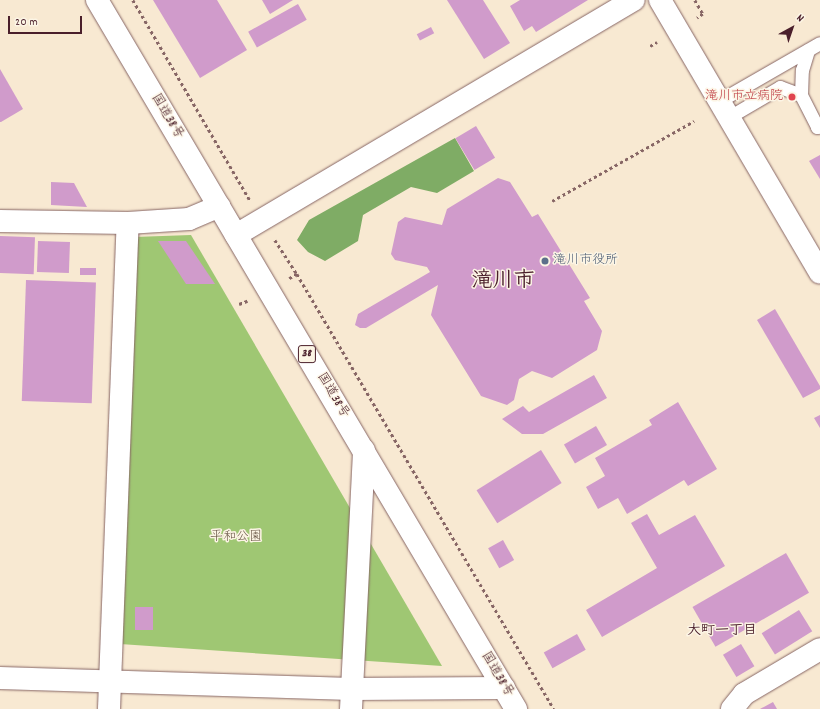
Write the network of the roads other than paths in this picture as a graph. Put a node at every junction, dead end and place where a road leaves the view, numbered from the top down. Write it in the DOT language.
graph roads {
  1 [pos="97,0"];
  2 [pos="634,0"];
  3 [pos="660,0"];
  4 [pos="820,43"];
  5 [pos="808,50"];
  6 [pos="800,95"];
  7 [pos="724,109"];
  8 [pos="820,125"];
  9 [pos="219,206"];
  10 [pos="0,220"];
  11 [pos="128,223"];
  12 [pos="236,235"];
  13 [pos="820,273"];
  14 [pos="364,450"];
  15 [pos="820,649"];
  16 [pos="0,678"];
  17 [pos="110,682"];
  18 [pos="504,688"];
  19 [pos="351,699"];
  20 [pos="109,709"];
  21 [pos="516,709"];
  22 [pos="732,709"];
  1 -- 9 [label="main road, 国道38号 / 38"];
  2 -- 12 [label="main road"];
  3 -- 7 [label="main road"];
  4 -- 5 [label="lane"];
  5 -- 6 [label="lane"];
  5 -- 7 [label="lane"];
  6 -- 7 [label="lane"];
  6 -- 8 [label="lane"];
  7 -- 13 [label="main road"];
  9 -- 11 [label="main road"];
  9 -- 12 [label="main road, 国道38号 / 38"];
  10 -- 11 [label="main road"];
  11 -- 17 [label="main road"];
  12 -- 14 [label="main road, 国道38号 / 38"];
  14 -- 18 [label="main road, 国道38号 / 38"];
  14 -- 19 [label="main road"];
  15 -- 22 [label="main road"];
  16 -- 17 [label="main road"];
  17 -- 19 [label="main road"];
  17 -- 20 [label="main road"];
  18 -- 19 [label="main road"];
  18 -- 21 [label="main road, 国道38号 / 38"];
}
